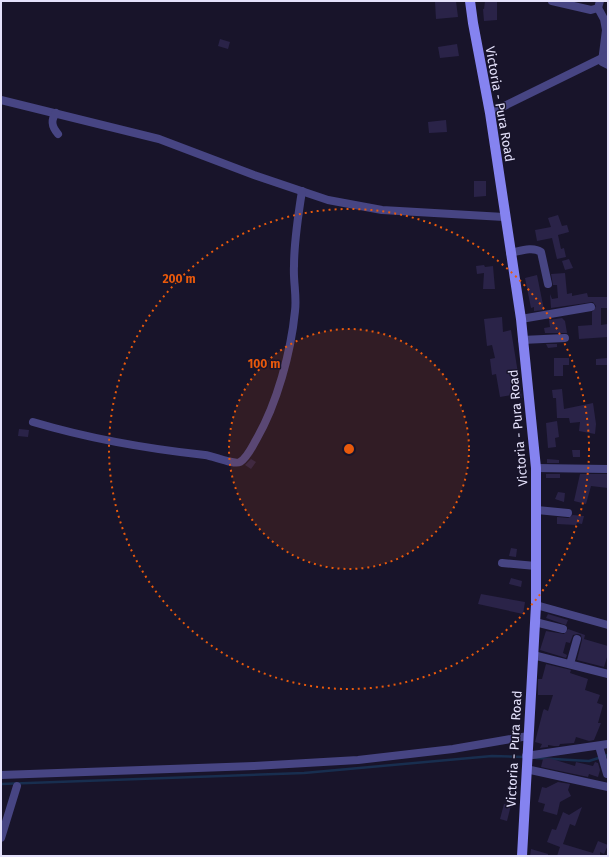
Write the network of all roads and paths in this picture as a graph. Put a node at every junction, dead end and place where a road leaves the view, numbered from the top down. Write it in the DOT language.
graph roads {
  1 [pos="470,1"];
  2 [pos="552,1"];
  3 [pos="599,5"];
  4 [pos="606,56"];
  5 [pos="608,65"];
  6 [pos="1,100"];
  7 [pos="56,113"];
  8 [pos="490,113"];
  9 [pos="58,134"];
  10 [pos="302,191"];
  11 [pos="504,217"];
  12 [pos="510,253"];
  13 [pos="548,284"];
  14 [pos="591,306"];
  15 [pos="521,319"];
  16 [pos="565,338"];
  17 [pos="522,340"];
  18 [pos="33,422"];
  19 [pos="536,468"];
  20 [pos="608,469"];
  21 [pos="537,510"];
  22 [pos="568,513"];
  23 [pos="502,563"];
  24 [pos="536,566"];
  25 [pos="536,605"];
  26 [pos="535,622"];
  27 [pos="608,625"];
  28 [pos="562,629"];
  29 [pos="577,639"];
  30 [pos="533,655"];
  31 [pos="570,664"];
  32 [pos="608,674"];
  33 [pos="528,736"];
  34 [pos="608,744"];
  35 [pos="599,746"];
  36 [pos="526,756"];
  37 [pos="526,769"];
  38 [pos="607,774"];
  39 [pos="1,775"];
  40 [pos="17,786"];
  41 [pos="608,787"];
  42 [pos="1,838"];
  43 [pos="522,856"];
  1 -- 8 [label="main road, Victoria - Pura Road"];
  2 -- 3 [label="street"];
  3 -- 4 [label="street"];
  4 -- 5 [label="street"];
  4 -- 8 [label="street"];
  6 -- 7 [label="street"];
  7 -- 9 [label="street"];
  7 -- 10 [label="street"];
  8 -- 11 [label="main road, Victoria - Pura Road"];
  10 -- 11 [label="street"];
  10 -- 18 [label="street"];
  11 -- 12 [label="main road, Victoria - Pura Road"];
  12 -- 13 [label="street"];
  12 -- 15 [label="main road, Victoria - Pura Road"];
  14 -- 15 [label="street"];
  15 -- 17 [label="main road, Victoria - Pura Road"];
  16 -- 17 [label="street"];
  17 -- 19 [label="main road, Victoria - Pura Road"];
  19 -- 20 [label="street"];
  19 -- 21 [label="main road, Victoria - Pura Road"];
  21 -- 22 [label="street"];
  21 -- 24 [label="main road, Victoria - Pura Road"];
  23 -- 24 [label="street"];
  24 -- 25 [label="main road, Victoria - Pura Road"];
  25 -- 26 [label="main road, Victoria - Pura Road"];
  25 -- 27 [label="street"];
  26 -- 28 [label="street"];
  26 -- 30 [label="main road, Victoria - Pura Road"];
  29 -- 31 [label="street"];
  30 -- 31 [label="street"];
  30 -- 33 [label="main road, Victoria - Pura Road"];
  31 -- 32 [label="street"];
  33 -- 36 [label="main road, Victoria - Pura Road"];
  33 -- 39 [label="street"];
  34 -- 35 [label="street"];
  35 -- 36 [label="street"];
  35 -- 38 [label="street"];
  36 -- 37 [label="main road, Victoria - Pura Road"];
  37 -- 41 [label="street"];
  37 -- 43 [label="main road, Victoria - Pura Road"];
  40 -- 42 [label="street"];
}
